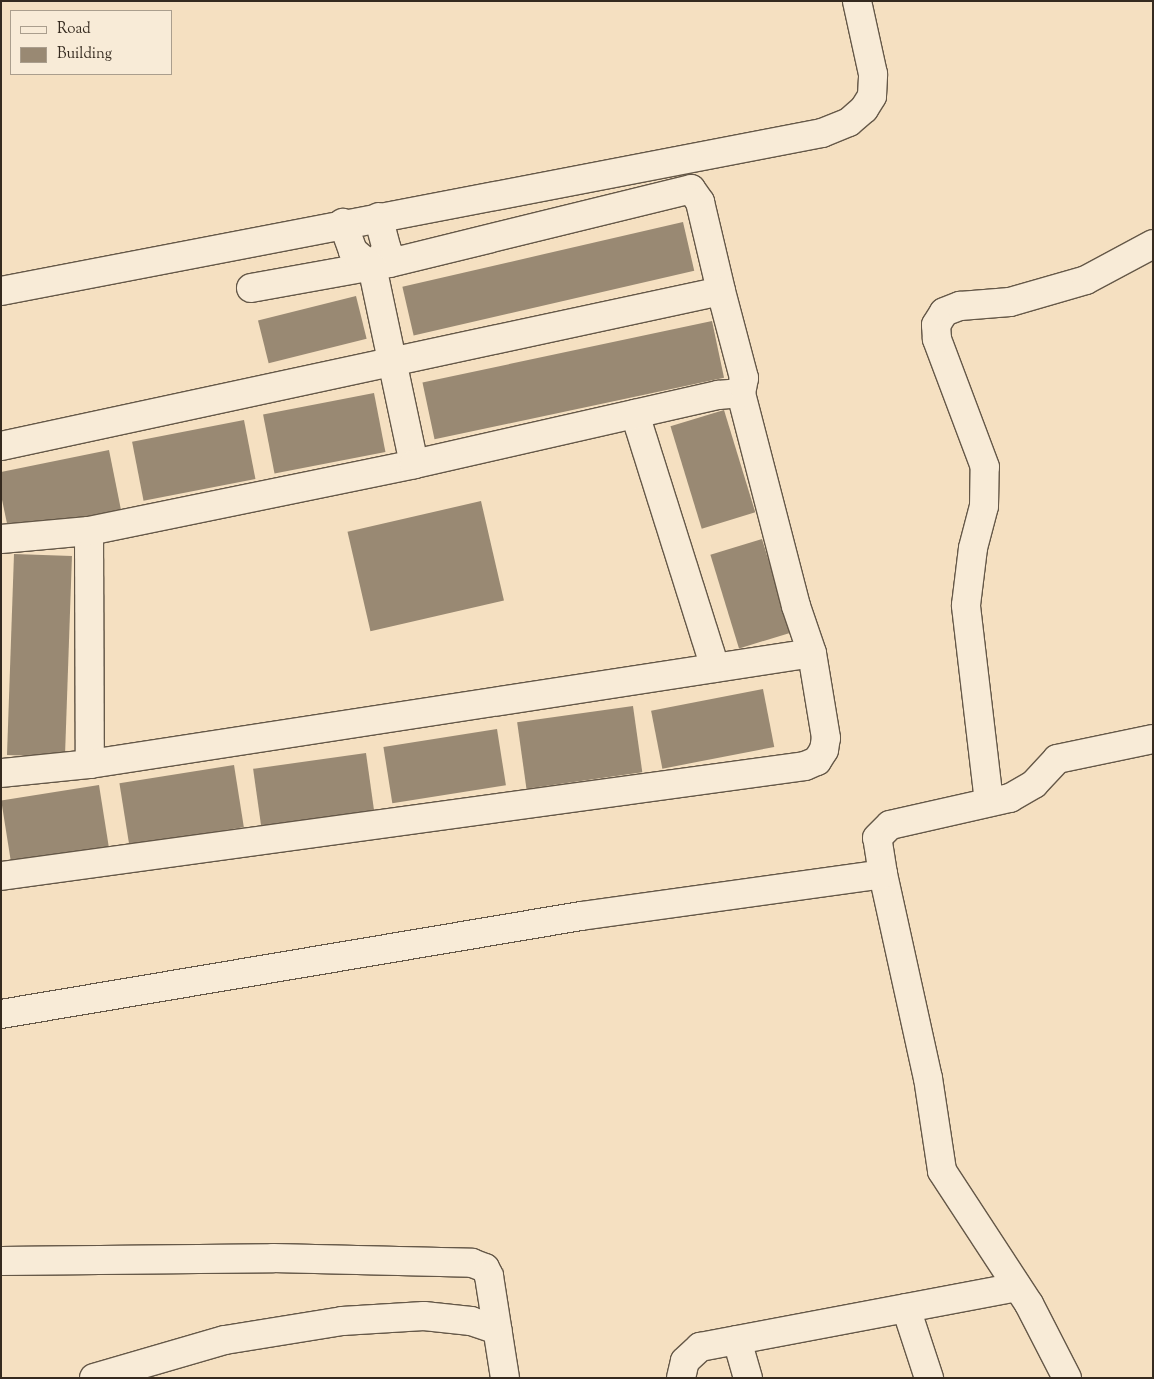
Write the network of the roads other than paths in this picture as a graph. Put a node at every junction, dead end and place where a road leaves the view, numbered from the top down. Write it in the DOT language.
graph roads {
  1 [pos="856,1"];
  2 [pos="378,217"];
  3 [pos="343,223"];
  4 [pos="1153,244"];
  5 [pos="372,267"];
  6 [pos="251,288"];
  7 [pos="1,291"];
  8 [pos="721,291"];
  9 [pos="392,364"];
  10 [pos="741,393"];
  11 [pos="635,414"];
  12 [pos="1,446"];
  13 [pos="414,464"];
  14 [pos="89,531"];
  15 [pos="1,539"];
  16 [pos="812,653"];
  17 [pos="715,668"];
  18 [pos="1153,739"];
  19 [pos="90,764"];
  20 [pos="1,773"];
  21 [pos="989,802"];
  22 [pos="883,874"];
  23 [pos="1,876"];
  24 [pos="1,1014"];
  25 [pos="1,1260"];
  26 [pos="1018,1287"];
  27 [pos="906,1308"];
  28 [pos="497,1330"];
  29 [pos="737,1340"];
  30 [pos="94,1378"];
  31 [pos="505,1378"];
  32 [pos="681,1378"];
  33 [pos="748,1378"];
  34 [pos="929,1378"];
  35 [pos="1067,1378"];
  1 -- 2 [label="street"];
  2 -- 3 [label="street"];
  2 -- 5 [label="street"];
  3 -- 5 [label="street"];
  3 -- 7 [label="street"];
  4 -- 21 [label="street"];
  5 -- 6 [label="street"];
  5 -- 8 [label="street"];
  5 -- 9 [label="street"];
  8 -- 9 [label="street"];
  8 -- 10 [label="street"];
  9 -- 12 [label="street"];
  9 -- 13 [label="street"];
  10 -- 11 [label="street"];
  10 -- 16 [label="street"];
  11 -- 13 [label="street"];
  11 -- 17 [label="street"];
  13 -- 14 [label="street"];
  14 -- 15 [label="street"];
  14 -- 19 [label="street"];
  16 -- 17 [label="street"];
  16 -- 23 [label="street"];
  17 -- 19 [label="street"];
  18 -- 21 [label="street"];
  19 -- 20 [label="street"];
  21 -- 22 [label="street"];
  22 -- 24 [label="street"];
  22 -- 26 [label="street"];
  25 -- 28 [label="street"];
  26 -- 27 [label="street"];
  26 -- 35 [label="street"];
  27 -- 29 [label="street"];
  27 -- 34 [label="street"];
  28 -- 30 [label="street"];
  28 -- 31 [label="street"];
  29 -- 32 [label="street"];
  29 -- 33 [label="street"];
}
